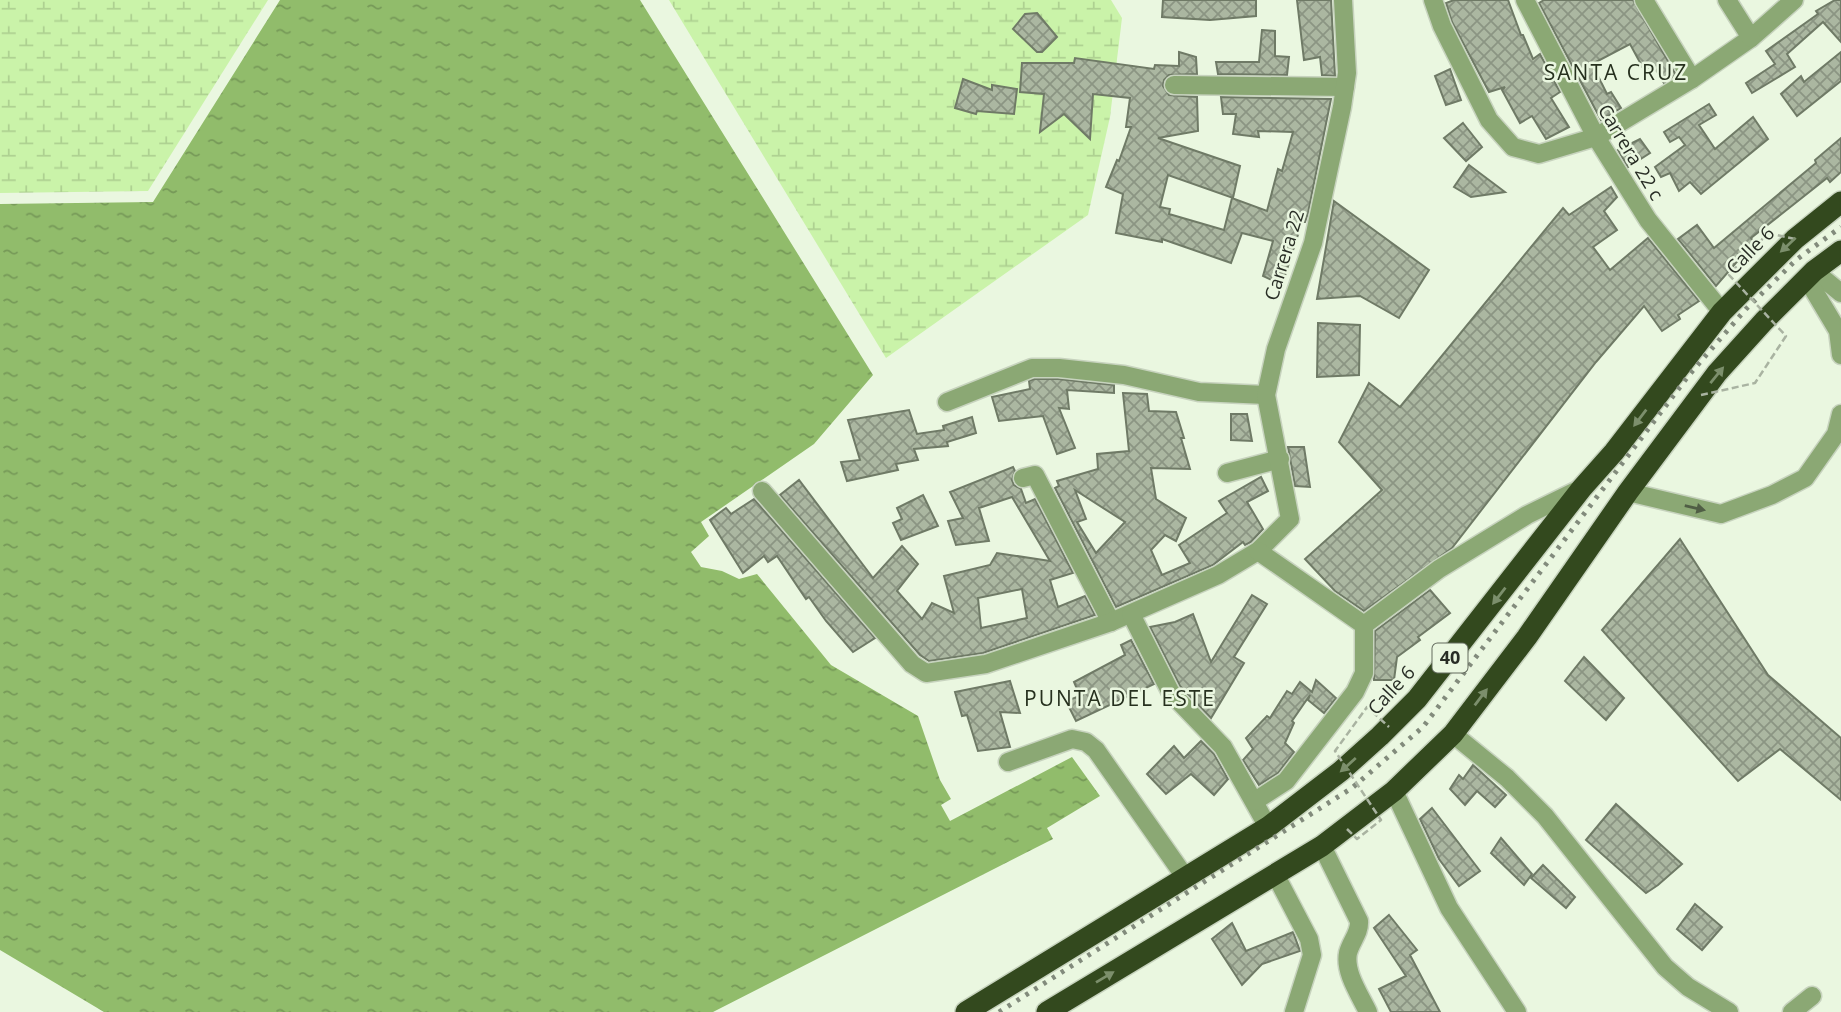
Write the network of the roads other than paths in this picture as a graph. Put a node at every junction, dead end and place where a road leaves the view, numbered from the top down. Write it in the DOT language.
graph roads {
  1 [pos="1343,0"];
  2 [pos="1433,0"];
  3 [pos="1525,0"];
  4 [pos="1644,0"];
  5 [pos="1727,0"];
  6 [pos="1794,0"];
  7 [pos="1751,38"];
  8 [pos="1692,79"];
  9 [pos="1174,85"];
  10 [pos="1345,87"];
  11 [pos="1596,137"];
  12 [pos="1841,202"];
  13 [pos="1841,251"];
  14 [pos="1811,275"];
  15 [pos="1841,293"];
  16 [pos="1722,312"];
  17 [pos="1841,355"];
  18 [pos="1266,395"];
  19 [pos="947,402"];
  20 [pos="1841,414"];
  21 [pos="1280,459"];
  22 [pos="1227,473"];
  23 [pos="1023,478"];
  24 [pos="1582,488"];
  25 [pos="762,491"];
  26 [pos="1628,492"];
  27 [pos="1258,551"];
  28 [pos="1131,614"];
  29 [pos="1111,622"];
  30 [pos="1364,625"];
  31 [pos="1453,734"];
  32 [pos="1008,762"];
  33 [pos="1394,791"];
  34 [pos="1255,801"];
  35 [pos="1268,827"];
  36 [pos="1322,846"];
  37 [pos="1275,874"];
  38 [pos="1185,877"];
  39 [pos="1812,996"];
  40 [pos="967,1012"];
  41 [pos="1047,1012"];
  42 [pos="1294,1012"];
  43 [pos="1368,1012"];
  44 [pos="1517,1012"];
  45 [pos="1729,1012"];
  46 [pos="1793,1012"];
  1 -- 10 [label="street, Carrera 22"];
  2 -- 11 [label="street"];
  3 -- 11 [label="street, Carrera 22 c"];
  4 -- 8 [label="street"];
  5 -- 7 [label="street"];
  6 -- 7 [label="street"];
  7 -- 8 [label="street"];
  8 -- 11 [label="street"];
  9 -- 10 [label="street"];
  10 -- 18 [label="street, Carrera 22"];
  11 -- 16 [label="street, Carrera 22 c"];
  12 -- 16 [label="highway, Calle 6 / 40, one-way"];
  13 -- 14 [label="highway, 40"];
  14 -- 15 [label="street"];
  14 -- 17 [label="street"];
  26 -- 14 [label="highway, 40, one-way"];
  16 -- 24 [label="highway, Calle 6 / 40, one-way"];
  18 -- 19 [label="street"];
  18 -- 21 [label="street, Carrera 22"];
  26 -- 20 [label="street, one-way"];
  21 -- 22 [label="street"];
  21 -- 27 [label="street, Carrera 22"];
  23 -- 29 [label="street"];
  24 -- 30 [label="street"];
  24 -- 35 [label="highway, Calle 6 / 40, one-way"];
  25 -- 29 [label="street"];
  31 -- 26 [label="highway, 40, one-way"];
  27 -- 28 [label="street"];
  27 -- 30 [label="street"];
  28 -- 29 [label="street"];
  28 -- 34 [label="street"];
  30 -- 34 [label="street"];
  31 -- 33 [label="highway, 40"];
  31 -- 45 [label="street"];
  32 -- 38 [label="street"];
  33 -- 36 [label="highway, 40"];
  33 -- 44 [label="street"];
  34 -- 35 [label="street"];
  35 -- 38 [label="highway, Calle 6 / 40"];
  36 -- 37 [label="highway, 40"];
  36 -- 43 [label="street"];
  41 -- 37 [label="highway, 40, one-way"];
  37 -- 42 [label="street"];
  38 -- 40 [label="highway, Calle 6 / 40"];
  39 -- 46 [label="street"];
}
